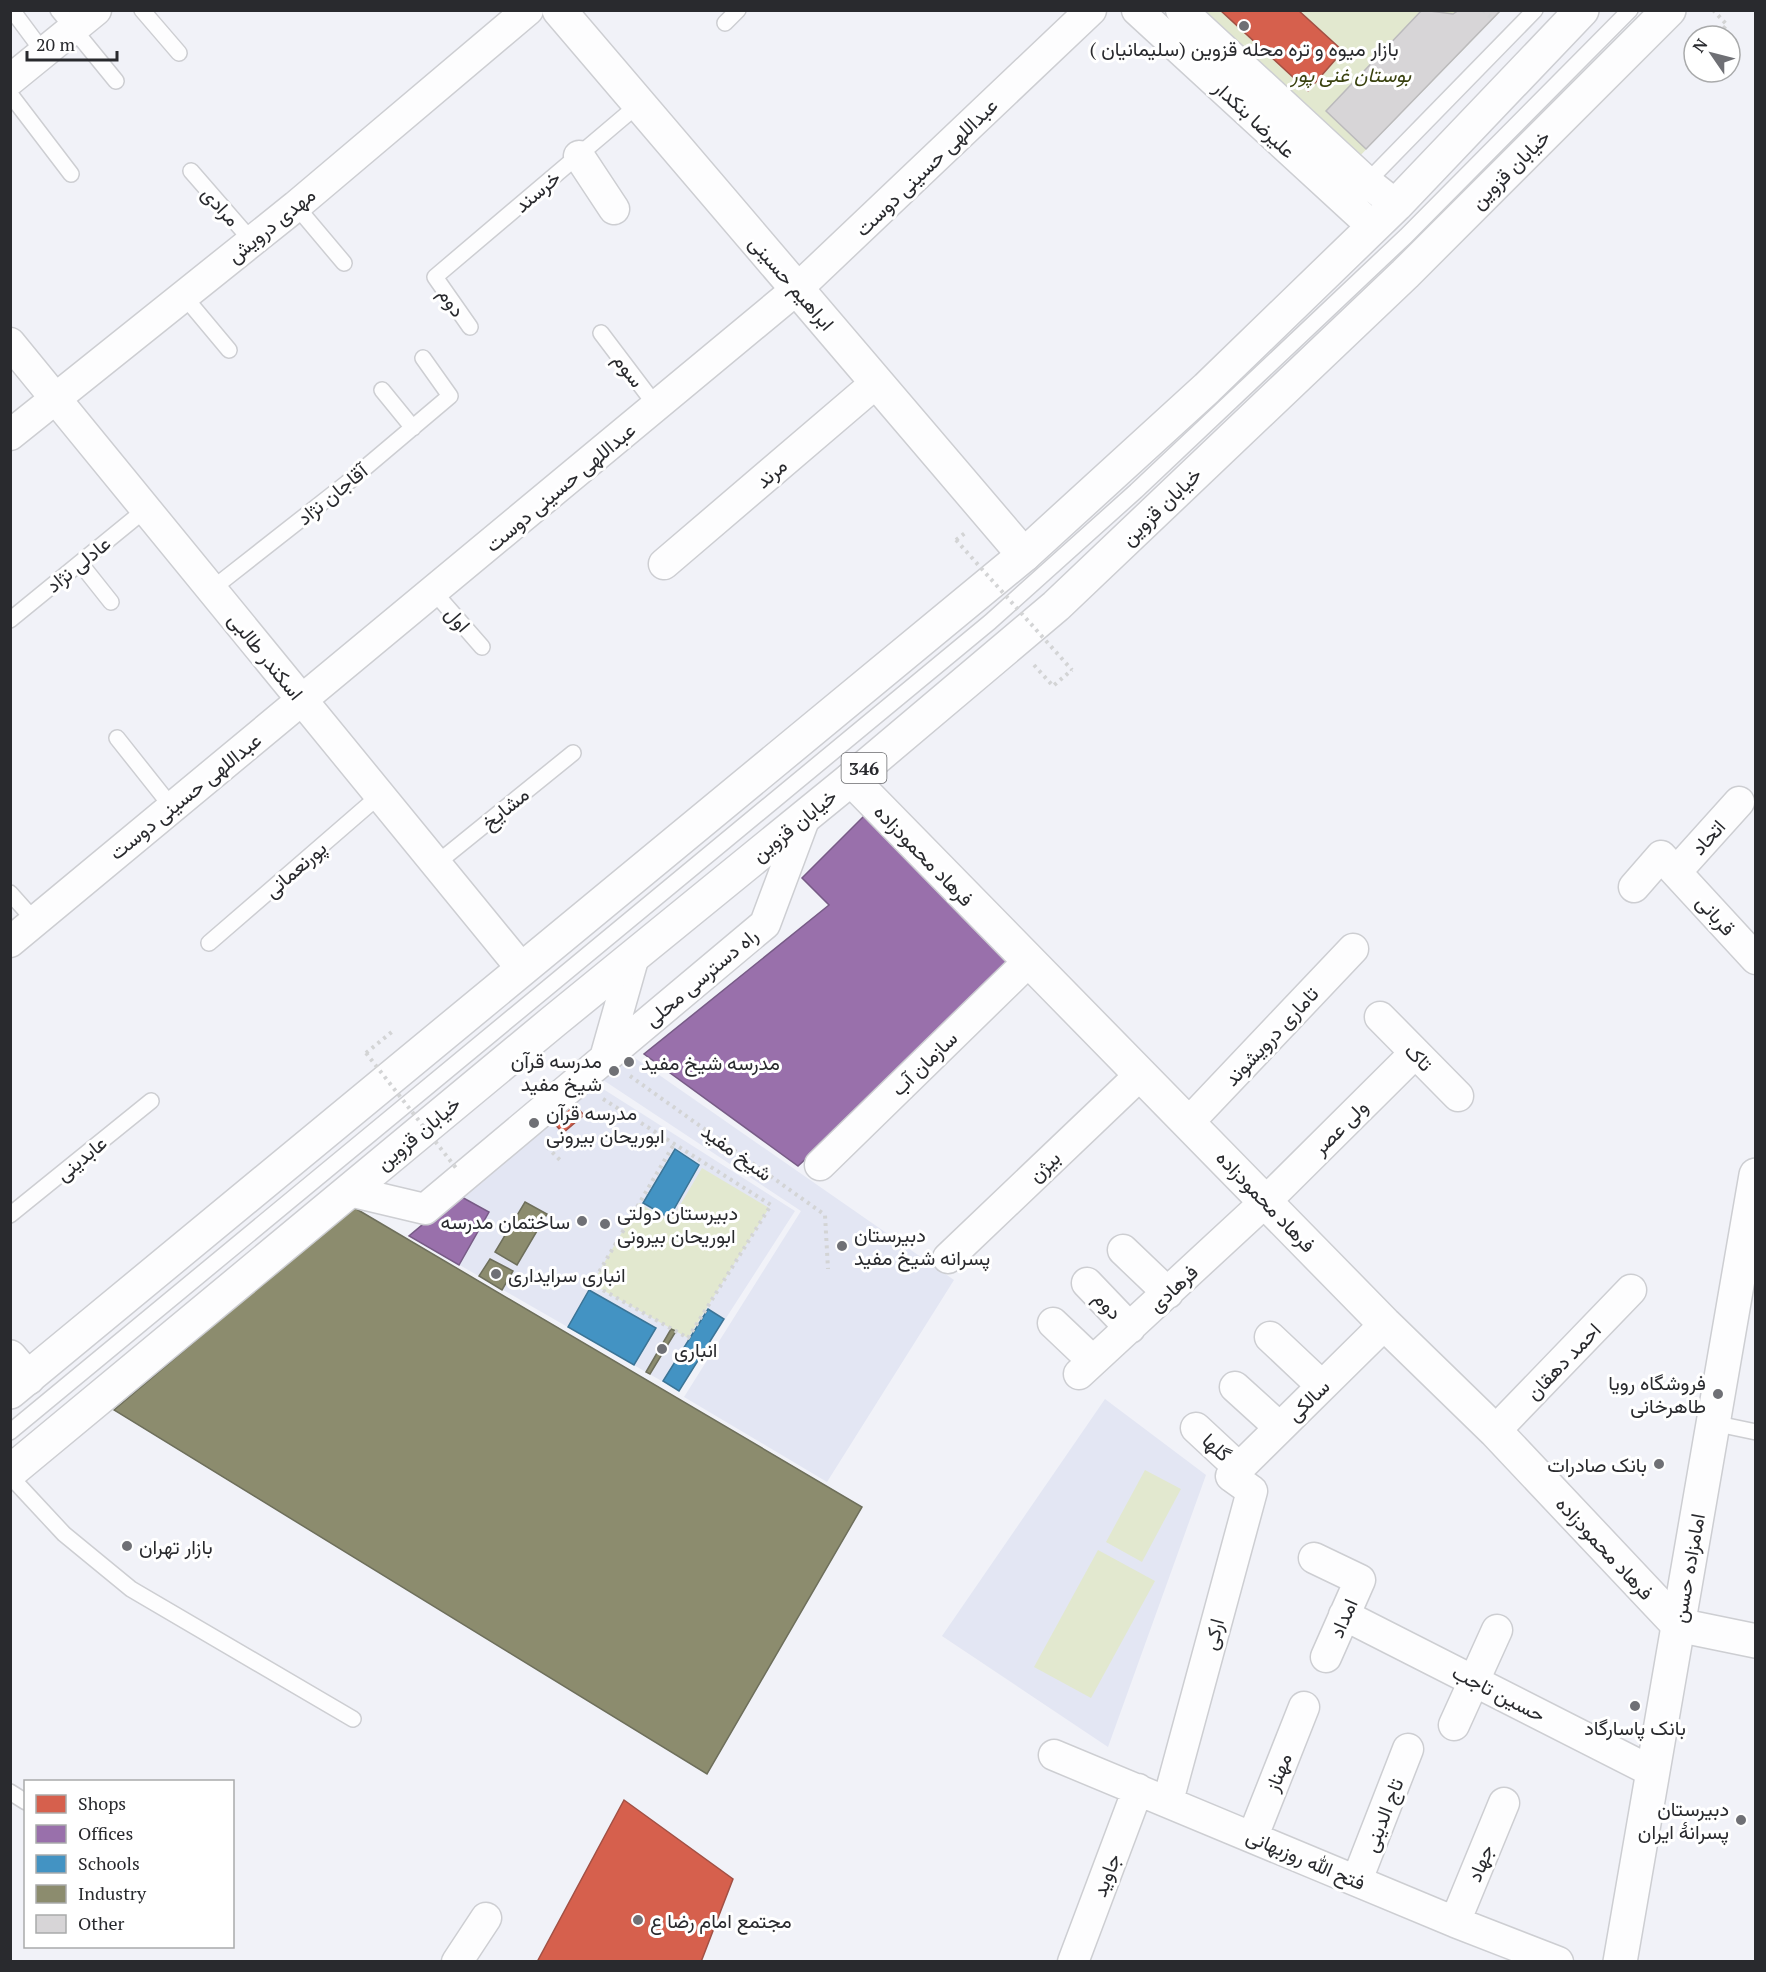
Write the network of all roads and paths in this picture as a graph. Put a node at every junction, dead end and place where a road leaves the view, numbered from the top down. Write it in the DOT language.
graph roads {
  1 [pos="12,10"];
  2 [pos="96,10"];
  3 [pos="142,10"];
  4 [pos="528,10"];
  5 [pos="559,10"];
  6 [pos="738,10"];
  7 [pos="1090,10"];
  8 [pos="1137,10"];
  9 [pos="1181,10"];
  10 [pos="1535,10"];
  11 [pos="1582,10"];
  12 [pos="1630,10"];
  13 [pos="1669,10"];
  14 [pos="1713,10"];
  15 [pos="65,20"];
  16 [pos="725,23"];
  17 [pos="1725,24"];
  18 [pos="44,53"];
  19 [pos="179,53"];
  20 [pos="10,80"];
  21 [pos="116,81"];
  22 [pos="10,94"];
  23 [pos="639,104"];
  24 [pos="579,156"];
  25 [pos="190,171"];
  26 [pos="71,174"];
  27 [pos="1367,182"];
  28 [pos="1396,205"];
  29 [pos="296,206"];
  30 [pos="614,209"];
  31 [pos="1373,227"];
  32 [pos="252,241"];
  33 [pos="345,263"];
  34 [pos="435,277"];
  35 [pos="797,290"];
  36 [pos="183,295"];
  37 [pos="470,327"];
  38 [pos="600,333"];
  39 [pos="10,343"];
  40 [pos="229,350"];
  41 [pos="423,358"];
  42 [pos="877,382"];
  43 [pos="382,390"];
  44 [pos="55,398"];
  45 [pos="657,407"];
  46 [pos="413,428"];
  47 [pos="10,435"];
  48 [pos="146,509"];
  49 [pos="956,540"];
  50 [pos="1024,555"];
  51 [pos="80,563"];
  52 [pos="664,564"];
  53 [pos="212,589"];
  54 [pos="434,592"];
  55 [pos="111,602"];
  56 [pos="10,620"];
  57 [pos="482,647"];
  58 [pos="1053,686"];
  59 [pos="302,700"];
  60 [pos="117,738"];
  61 [pos="573,753"];
  62 [pos="850,780"];
  63 [pos="380,795"];
  64 [pos="1739,802"];
  65 [pos="171,806"];
  66 [pos="805,817"];
  67 [pos="436,864"];
  68 [pos="1676,872"];
  69 [pos="1634,887"];
  70 [pos="10,893"];
  71 [pos="35,921"];
  72 [pos="10,942"];
  73 [pos="209,943"];
  74 [pos="1353,949"];
  75 [pos="634,956"];
  76 [pos="1755,959"];
  77 [pos="1028,962"];
  78 [pos="522,969"];
  79 [pos="1380,1017"];
  80 [pos="396,1029"];
  81 [pos="1415,1053"];
  82 [pos="605,1058"];
  83 [pos="1141,1074"];
  84 [pos="577,1082"];
  85 [pos="1458,1096"];
  86 [pos="151,1101"];
  87 [pos="1188,1123"];
  88 [pos="674,1144"];
  89 [pos="820,1165"];
  90 [pos="456,1168"];
  91 [pos="1755,1175"];
  92 [pos="349,1191"];
  93 [pos="1266,1201"];
  94 [pos="10,1215"];
  95 [pos="1123,1250"];
  96 [pos="948,1258"];
  97 [pos="828,1269"];
  98 [pos="1087,1283"];
  99 [pos="1631,1290"];
  100 [pos="1168,1293"];
  101 [pos="1053,1323"];
  102 [pos="1385,1324"];
  103 [pos="1130,1328"];
  104 [pos="1270,1337"];
  105 [pos="16,1376"];
  106 [pos="1322,1386"];
  107 [pos="1235,1387"];
  108 [pos="1713,1423"];
  109 [pos="1279,1427"];
  110 [pos="1196,1428"];
  111 [pos="1495,1431"];
  112 [pos="10,1432"];
  113 [pos="1755,1432"];
  114 [pos="1234,1471"];
  115 [pos="10,1474"];
  116 [pos="1314,1558"];
  117 [pos="1344,1616"];
  118 [pos="1678,1625"];
  119 [pos="1497,1630"];
  120 [pos="1755,1641"];
  121 [pos="1326,1657"];
  122 [pos="1474,1680"];
  123 [pos="1304,1707"];
  124 [pos="353,1719"];
  125 [pos="1454,1725"];
  126 [pos="1408,1749"];
  127 [pos="1054,1755"];
  128 [pos="1653,1772"];
  129 [pos="1138,1789"];
  130 [pos="10,1792"];
  131 [pos="24,1801"];
  132 [pos="1168,1801"];
  133 [pos="1504,1803"];
  134 [pos="1253,1836"];
  135 [pos="1357,1880"];
  136 [pos="486,1918"];
  137 [pos="1455,1922"];
  138 [pos="457,1962"];
  139 [pos="1073,1962"];
  140 [pos="1558,1962"];
  141 [pos="1620,1962"];
  1 -- 18 [label="lane"];
  2 -- 15 [label="street"];
  3 -- 19 [label="lane"];
  4 -- 29 [label="street, مهدی درویش"];
  5 -- 23 [label="main road, ابراهیم حسینی"];
  6 -- 16 [label="lane"];
  7 -- 35 [label="street, عبداللهی حسینی دوست"];
  8 -- 31 [label="street, علیرضا بنکدار"];
  9 -- 27 [label="street, علیرضا بنکدار"];
  10 -- 27 [label="lane"];
  11 -- 28 [label="main road"];
  12 -- 112 [label="lane"];
  13 -- 62 [label="main road, خیابان قزوین / 346"];
  14 -- 17 [label="path"];
  15 -- 18 [label="street"];
  15 -- 21 [label="lane"];
  18 -- 20 [label="street"];
  22 -- 26 [label="lane"];
  23 -- 24 [label="lane, خرسند"];
  23 -- 35 [label="main road, ابراهیم حسینی"];
  24 -- 30 [label="street"];
  24 -- 34 [label="lane, خرسند"];
  25 -- 32 [label="lane, مرادی"];
  27 -- 28 [label="street, علیرضا بنکدار"];
  28 -- 31 [label="main road"];
  29 -- 32 [label="street, مهدی درویش"];
  29 -- 33 [label="lane"];
  31 -- 50 [label="main road"];
  32 -- 36 [label="street, مهدی درویش"];
  34 -- 37 [label="lane, دوم"];
  35 -- 42 [label="main road, ابراهیم حسینی"];
  35 -- 45 [label="street, عبداللهی حسینی دوست"];
  36 -- 40 [label="lane"];
  36 -- 44 [label="street, مهدی درویش"];
  38 -- 45 [label="lane, سوم"];
  39 -- 44 [label="street, اسکندر طالبی"];
  41 -- 46 [label="lane, آقاجان نژاد"];
  42 -- 50 [label="main road, ابراهیم حسینی"];
  42 -- 52 [label="street, مرند"];
  43 -- 46 [label="lane"];
  44 -- 47 [label="street, مهدی درویش"];
  44 -- 48 [label="street, اسکندر طالبی"];
  45 -- 54 [label="street, عبداللهی حسینی دوست"];
  46 -- 53 [label="lane, آقاجان نژاد"];
  48 -- 51 [label="lane, عادلی نژاد"];
  48 -- 53 [label="street, اسکندر طالبی"];
  49 -- 58 [label="path, bridge"];
  50 -- 78 [label="main road"];
  51 -- 55 [label="lane"];
  51 -- 56 [label="lane, عادلی نژاد"];
  53 -- 59 [label="street, اسکندر طالبی"];
  54 -- 57 [label="lane, اول"];
  54 -- 59 [label="street, عبداللهی حسینی دوست"];
  59 -- 63 [label="street, اسکندر طالبی"];
  59 -- 65 [label="street, عبداللهی حسینی دوست"];
  60 -- 65 [label="lane"];
  61 -- 67 [label="lane, مشایخ"];
  62 -- 66 [label="main road, خیابان قزوین / 346"];
  62 -- 77 [label="main road, فرهاد محمودزاده"];
  63 -- 67 [label="street, اسکندر طالبی"];
  63 -- 73 [label="lane, پورنعمانی"];
  64 -- 68 [label="street, اتحاد"];
  65 -- 71 [label="street, عبداللهی حسینی دوست"];
  66 -- 75 [label="main road, خیابان قزوین / 346"];
  66 -- 82 [label="street, راه دسترسی محلی"];
  67 -- 78 [label="street, اسکندر طالبی"];
  68 -- 69 [label="street"];
  68 -- 76 [label="street, قربانی"];
  70 -- 71 [label="lane"];
  71 -- 72 [label="street, عبداللهی حسینی دوست"];
  74 -- 87 [label="street, تاماری درویشوند"];
  75 -- 82 [label="street, راه دسترسی محلی"];
  75 -- 92 [label="main road, خیابان قزوین / 346"];
  77 -- 83 [label="main road, فرهاد محمودزاده"];
  77 -- 89 [label="street, سازمان آب"];
  78 -- 105 [label="main road"];
  79 -- 81 [label="street, تاک"];
  80 -- 90 [label="path, bridge"];
  81 -- 85 [label="street, تاک"];
  81 -- 93 [label="street, ولی عصر"];
  82 -- 84 [label="street, راه دسترسی محلی"];
  82 -- 97 [label="path, شیخ مفید"];
  83 -- 87 [label="main road, فرهاد محمودزاده"];
  83 -- 96 [label="street, بیژن"];
  84 -- 88 [label="path"];
  84 -- 92 [label="street, راه دسترسی محلی"];
  86 -- 94 [label="lane, عابدینی"];
  87 -- 93 [label="main road, فرهاد محمودزاده"];
  88 -- 88 [label="path"];
  91 -- 108 [label="main road, امامزاده حسن"];
  92 -- 115 [label="main road, خیابان قزوین / 346"];
  93 -- 100 [label="street, فرهادی"];
  93 -- 102 [label="main road, فرهاد محمودزاده"];
  95 -- 100 [label="street"];
  98 -- 103 [label="street, دوم"];
  99 -- 111 [label="street, احمد دهقان"];
  100 -- 103 [label="street, فرهادی"];
  101 -- 103 [label="street, فرهادی"];
  102 -- 106 [label="street, سالکی"];
  102 -- 111 [label="main road, فرهاد محمودزاده"];
  104 -- 106 [label="street"];
  106 -- 109 [label="street, سالکی"];
  107 -- 109 [label="street"];
  108 -- 113 [label="lane"];
  108 -- 118 [label="main road, امامزاده حسن"];
  109 -- 114 [label="street, سالکی"];
  110 -- 114 [label="street, گلها"];
  111 -- 118 [label="main road, فرهاد محمودزاده"];
  114 -- 132 [label="street, ارکی"];
  115 -- 124 [label="lane"];
  116 -- 117 [label="street, امداد"];
  117 -- 121 [label="street, امداد"];
  117 -- 122 [label="street, حسین تاجب"];
  118 -- 120 [label="main road"];
  118 -- 128 [label="main road, امامزاده حسن"];
  119 -- 122 [label="street"];
  122 -- 125 [label="street"];
  122 -- 128 [label="street, حسین تاجب"];
  123 -- 134 [label="street, مهناز"];
  126 -- 135 [label="street, تاج الدینی"];
  127 -- 129 [label="street, فتح الله روزبهانی"];
  128 -- 141 [label="main road, امامزاده حسن"];
  129 -- 132 [label="street, فتح الله روزبهانی"];
  129 -- 139 [label="street, جاوید"];
  130 -- 131 [label="lane"];
  132 -- 134 [label="street, فتح الله روزبهانی"];
  133 -- 137 [label="street, جهاد"];
  134 -- 135 [label="street, فتح الله روزبهانی"];
  135 -- 137 [label="street, فتح الله روزبهانی"];
  136 -- 138 [label="street"];
  137 -- 140 [label="street, فتح الله روزبهانی"];
}
